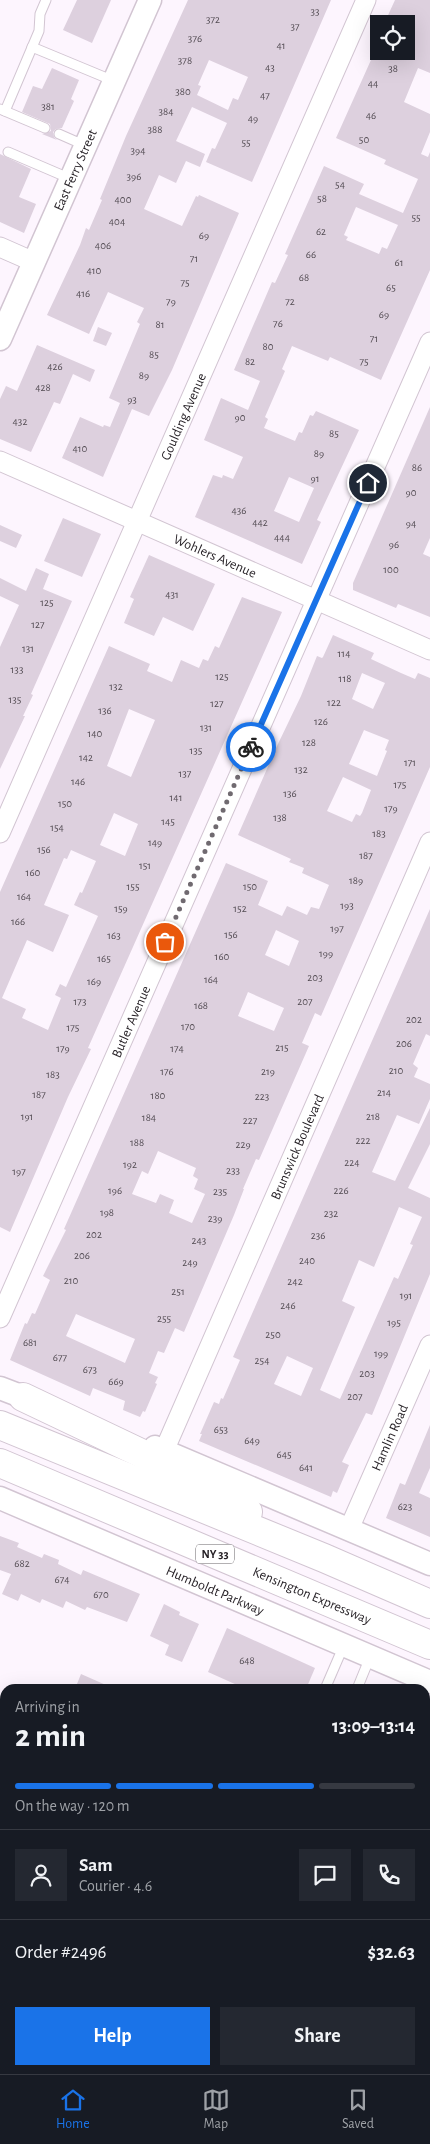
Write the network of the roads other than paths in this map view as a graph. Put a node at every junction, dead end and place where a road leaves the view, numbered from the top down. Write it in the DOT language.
graph roads {
  1 [pos="46,0"];
  2 [pos="150,0"];
  3 [pos="366,0"];
  4 [pos="32,47"];
  5 [pos="114,81"];
  6 [pos="2,110"];
  7 [pos="45,128"];
  8 [pos="59,134"];
  9 [pos="86,145"];
  10 [pos="8,152"];
  11 [pos="71,179"];
  12 [pos="0,247"];
  13 [pos="34,262"];
  14 [pos="0,339"];
  15 [pos="430,342"];
  16 [pos="0,461"];
  17 [pos="138,521"];
  18 [pos="316,600"];
  19 [pos="430,650"];
  20 [pos="0,833"];
  21 [pos="430,842"];
  22 [pos="0,1318"];
  23 [pos="430,1345"];
  24 [pos="11,1392"];
  25 [pos="0,1425"];
  26 [pos="164,1451"];
  27 [pos="0,1464"];
  28 [pos="0,1498"];
  29 [pos="349,1529"];
  30 [pos="324,1558"];
  31 [pos="430,1564"];
  32 [pos="430,1604"];
  33 [pos="430,1645"];
  34 [pos="344,1646"];
  35 [pos="371,1657"];
  36 [pos="430,1682"];
  37 [pos="328,1684"];
  38 [pos="359,1684"];
  1 -- 4 [label="lane"];
  2 -- 5 [label="street, East Ferry Street"];
  3 -- 17 [label="street, Goulding Avenue"];
  4 -- 5 [label="lane"];
  4 -- 6 [label="lane"];
  5 -- 9 [label="street, East Ferry Street"];
  6 -- 7 [label="lane"];
  8 -- 9 [label="lane"];
  9 -- 11 [label="street, East Ferry Street"];
  10 -- 11 [label="lane"];
  11 -- 13 [label="street, East Ferry Street"];
  12 -- 13 [label="street"];
  13 -- 14 [label="street, East Ferry Street"];
  15 -- 18 [label="street, Butler Avenue"];
  16 -- 17 [label="street, Wohlers Avenue"];
  17 -- 18 [label="street, Wohlers Avenue"];
  17 -- 20 [label="street, Goulding Avenue"];
  18 -- 19 [label="street, Wohlers Avenue"];
  18 -- 22 [label="street, Butler Avenue"];
  21 -- 26 [label="street, Brunswick Boulevard"];
  23 -- 29 [label="street, Hamlin Road"];
  24 -- 26 [label="street"];
  24 -- 30 [label="highway"];
  25 -- 30 [label="highway"];
  26 -- 29 [label="street"];
  27 -- 33 [label="highway, Kensington Expressway / NY 33"];
  28 -- 34 [label="street, Humboldt Parkway"];
  29 -- 31 [label="street"];
  30 -- 32 [label="highway"];
  34 -- 35 [label="street, Humboldt Parkway"];
  34 -- 37 [label="lane"];
  35 -- 36 [label="street, Humboldt Parkway"];
  35 -- 38 [label="lane"];
}
